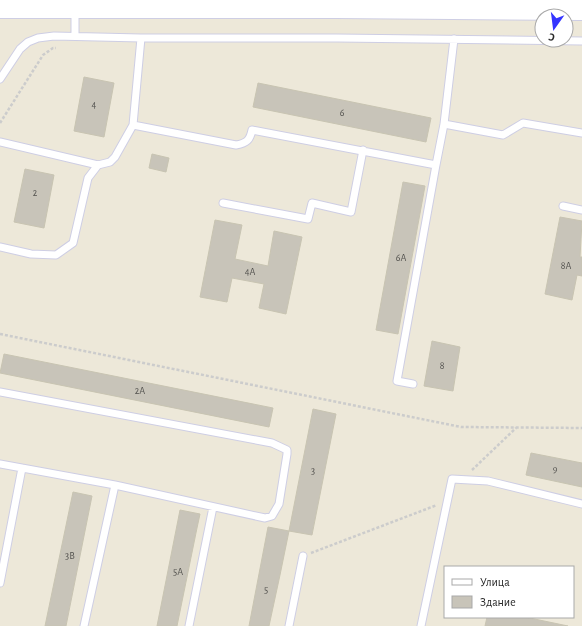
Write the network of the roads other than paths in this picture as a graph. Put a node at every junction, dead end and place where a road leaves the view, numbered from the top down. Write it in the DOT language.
graph roads {
  1 [pos="75,7"];
  2 [pos="0,8"];
  3 [pos="582,10"];
  4 [pos="75,36"];
  5 [pos="141,38"];
  6 [pos="454,39"];
  7 [pos="582,41"];
  8 [pos="0,80"];
  9 [pos="444,124"];
  10 [pos="133,125"];
  11 [pos="582,133"];
  12 [pos="0,142"];
  13 [pos="363,150"];
  14 [pos="98,165"];
  15 [pos="436,165"];
  16 [pos="223,203"];
  17 [pos="563,206"];
  18 [pos="582,210"];
  19 [pos="0,247"];
  20 [pos="413,384"];
  21 [pos="0,392"];
  22 [pos="0,464"];
  23 [pos="22,468"];
  24 [pos="115,485"];
  25 [pos="582,504"];
  26 [pos="213,507"];
  27 [pos="303,556"];
  28 [pos="0,583"];
  29 [pos="84,626"];
  30 [pos="189,626"];
  31 [pos="289,626"];
  32 [pos="421,626"];
  1 -- 2 [label="main road"];
  1 -- 3 [label="main road"];
  1 -- 4 [label="lane"];
  4 -- 5 [label="lane"];
  4 -- 8 [label="lane"];
  5 -- 6 [label="lane"];
  5 -- 10 [label="lane"];
  6 -- 7 [label="lane"];
  6 -- 9 [label="lane"];
  9 -- 11 [label="lane"];
  9 -- 15 [label="lane"];
  10 -- 13 [label="lane"];
  10 -- 14 [label="lane"];
  12 -- 14 [label="lane"];
  13 -- 15 [label="lane"];
  13 -- 16 [label="lane"];
  14 -- 19 [label="lane"];
  15 -- 20 [label="lane"];
  17 -- 18 [label="lane"];
  21 -- 26 [label="lane"];
  22 -- 23 [label="lane"];
  23 -- 24 [label="lane"];
  23 -- 28 [label="lane"];
  24 -- 26 [label="lane"];
  24 -- 29 [label="lane"];
  25 -- 32 [label="lane"];
  26 -- 30 [label="lane"];
  27 -- 31 [label="lane"];
}
